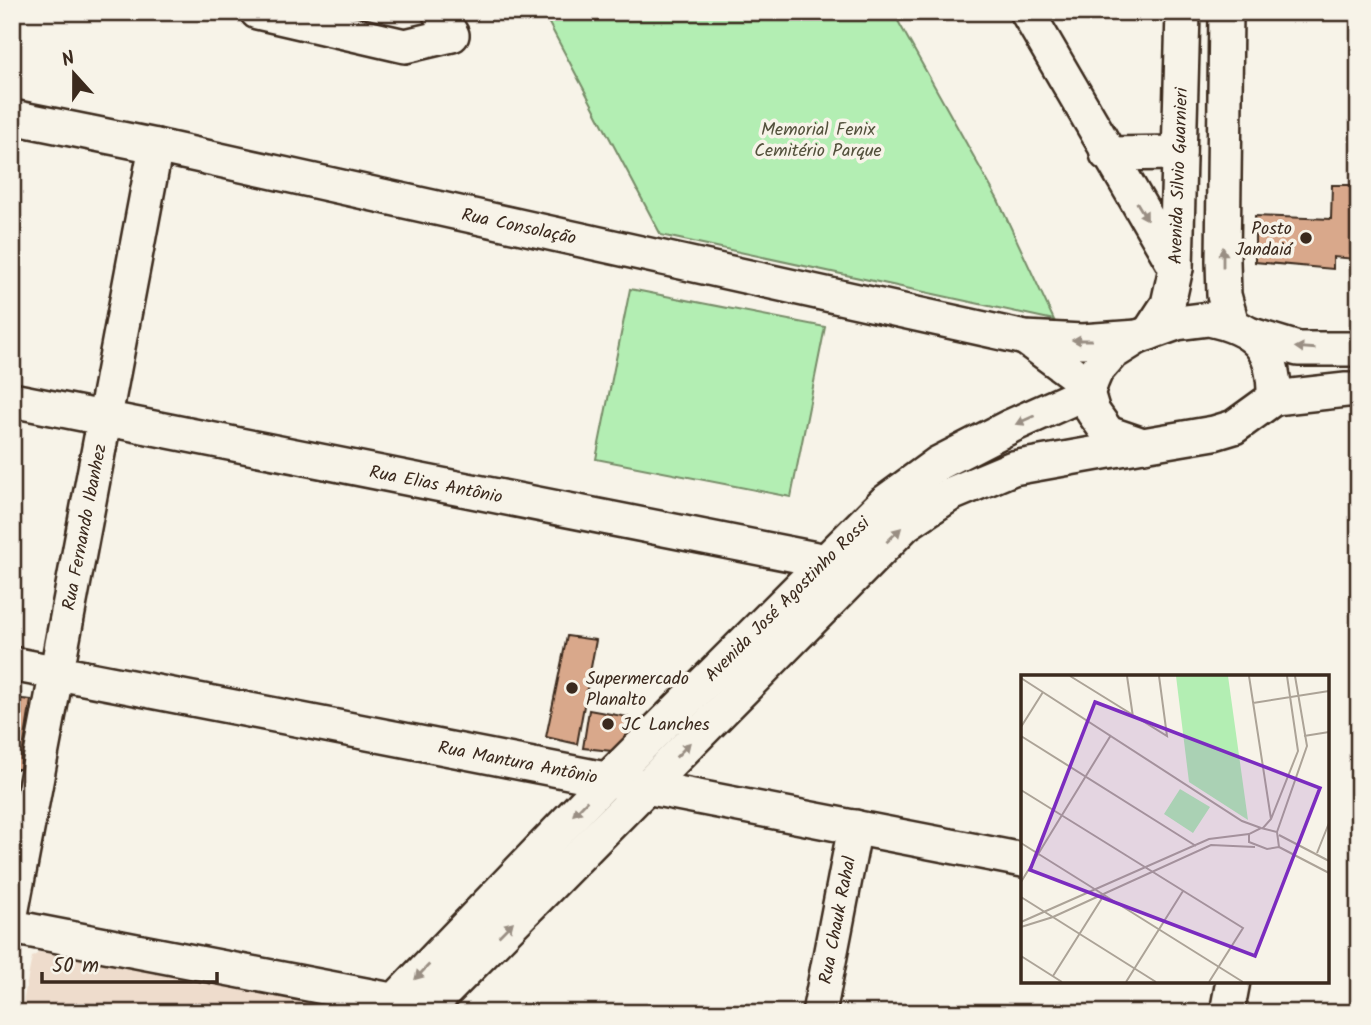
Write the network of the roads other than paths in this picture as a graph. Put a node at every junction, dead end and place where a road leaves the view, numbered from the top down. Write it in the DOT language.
graph roads {
  1 [pos="257,12"];
  2 [pos="439,12"];
  3 [pos="1027,12"];
  4 [pos="1183,12"];
  5 [pos="1226,12"];
  6 [pos="12,117"];
  7 [pos="156,146"];
  8 [pos="1179,153"];
  9 [pos="1107,154"];
  10 [pos="1176,268"];
  11 [pos="1242,329"];
  12 [pos="1144,335"];
  13 [pos="1025,338"];
  14 [pos="1359,349"];
  15 [pos="1088,389"];
  16 [pos="1359,390"];
  17 [pos="1274,398"];
  18 [pos="12,400"];
  19 [pos="105,418"];
  20 [pos="1143,445"];
  21 [pos="825,561"];
  22 [pos="861,568"];
  23 [pos="12,664"];
  24 [pos="57,673"];
  25 [pos="608,779"];
  26 [pos="647,787"];
  27 [pos="855,827"];
  28 [pos="1021,860"];
  29 [pos="12,909"];
  30 [pos="12,927"];
  31 [pos="1233,983"];
  32 [pos="424,1010"];
  33 [pos="819,1013"];
  34 [pos="1227,1013"];
  1 -- 2 [label="street"];
  3 -- 9 [label="street"];
  4 -- 8 [label="street, Avenida Silvio Guarnieri"];
  11 -- 5 [label="street, one-way"];
  6 -- 7 [label="street, Rua Consolação"];
  7 -- 13 [label="street, Rua Consolação"];
  7 -- 19 [label="street, Rua Fernando Ibanhez"];
  8 -- 9 [label="street"];
  8 -- 10 [label="street, Avenida Silvio Guarnieri"];
  9 -- 10 [label="street, one-way"];
  10 -- 12 [label="street, Avenida Silvio Guarnieri"];
  11 -- 12 [label="street"];
  14 -- 11 [label="street, one-way"];
  11 -- 17 [label="street"];
  12 -- 13 [label="street, one-way"];
  12 -- 15 [label="street"];
  13 -- 15 [label="street"];
  15 -- 20 [label="street"];
  15 -- 21 [label="street, Avenida José Agostinho Rossi, one-way"];
  16 -- 17 [label="street"];
  17 -- 20 [label="street"];
  18 -- 19 [label="street, Rua Elias Antônio"];
  19 -- 21 [label="street, Rua Elias Antônio"];
  19 -- 24 [label="street, Rua Fernando Ibanhez"];
  22 -- 20 [label="street, Avenida José Agostinho Rossi, one-way"];
  21 -- 22 [label="street, Rua Elias Antônio"];
  21 -- 25 [label="street, Avenida José Agostinho Rossi"];
  26 -- 22 [label="street, Avenida José Agostinho Rossi, one-way"];
  23 -- 24 [label="street, Rua Mantura Antônio"];
  24 -- 25 [label="street, Rua Mantura Antônio"];
  24 -- 29 [label="street, Rua Fernando Ibanhez"];
  25 -- 26 [label="street, Rua Mantura Antônio"];
  25 -- 32 [label="street, Avenida José Agostinho Rossi, one-way"];
  26 -- 27 [label="street, Rua Mantura Antônio"];
  32 -- 26 [label="street, Avenida José Agostinho Rossi, one-way"];
  27 -- 28 [label="street, Rua Mantura Antônio"];
  27 -- 33 [label="street, Rua Chauk Rahal"];
  30 -- 32 [label="street"];
  31 -- 34 [label="street"];
}
